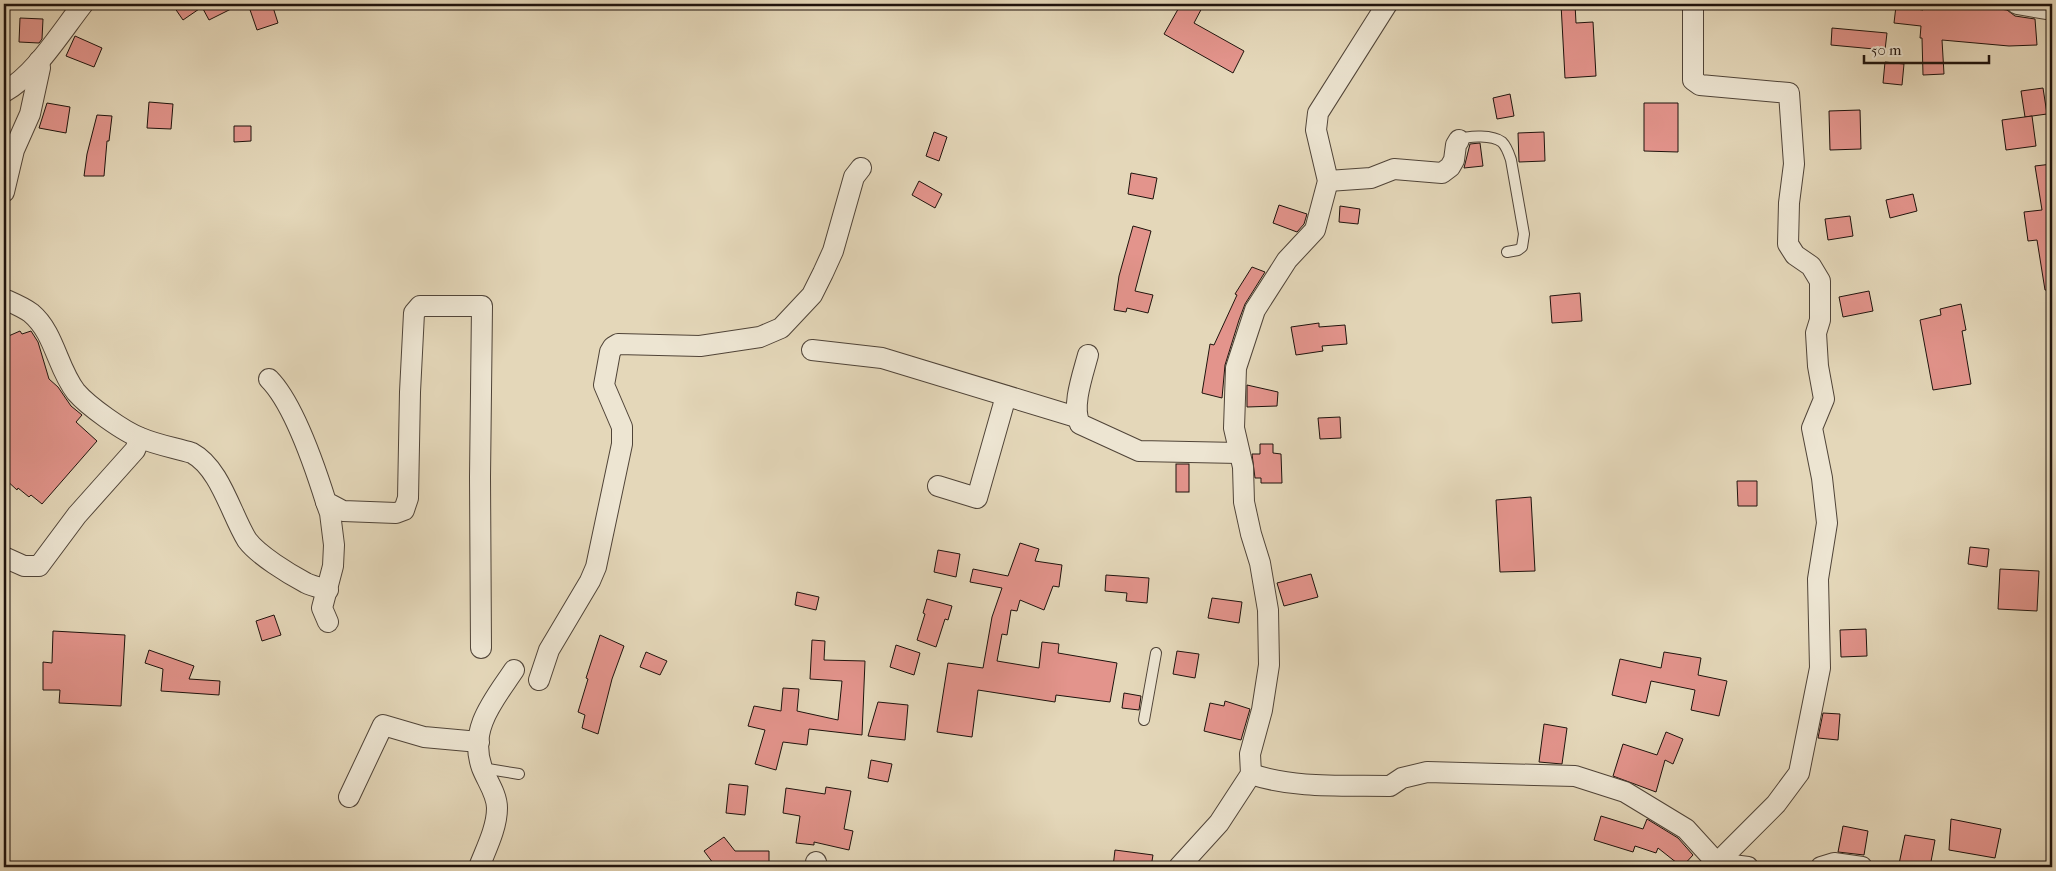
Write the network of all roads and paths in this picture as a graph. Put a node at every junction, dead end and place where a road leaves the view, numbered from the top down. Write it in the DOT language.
graph roads {
  1 [pos="83,4"];
  2 [pos="1388,4"];
  3 [pos="1693,4"];
  4 [pos="2017,4"];
  5 [pos="2052,10"];
  6 [pos="39,61"];
  7 [pos="4,92"];
  8 [pos="1459,140"];
  9 [pos="861,168"];
  10 [pos="1328,181"];
  11 [pos="4,192"];
  12 [pos="1507,252"];
  13 [pos="4,299"];
  14 [pos="812,350"];
  15 [pos="1088,355"];
  16 [pos="269,378"];
  17 [pos="1006,396"];
  18 [pos="1076,417"];
  19 [pos="140,438"];
  20 [pos="1239,453"];
  21 [pos="938,486"];
  22 [pos="326,502"];
  23 [pos="4,557"];
  24 [pos="328,590"];
  25 [pos="328,622"];
  26 [pos="480,648"];
  27 [pos="1156,652"];
  28 [pos="514,670"];
  29 [pos="538,680"];
  30 [pos="1144,720"];
  31 [pos="479,742"];
  32 [pos="482,768"];
  33 [pos="519,774"];
  34 [pos="1251,774"];
  35 [pos="349,797"];
  36 [pos="1717,863"];
  37 [pos="479,867"];
  38 [pos="1180,867"];
  39 [pos="1748,867"];
  40 [pos="1820,867"];
  41 [pos="1862,867"];
  1 -- 6 [label="street"];
  2 -- 10 [label="street"];
  3 -- 36 [label="street"];
  4 -- 5 [label="street"];
  6 -- 7 [label="street"];
  6 -- 11 [label="street"];
  8 -- 10 [label="street"];
  8 -- 12 [label="lane"];
  9 -- 29 [label="street"];
  10 -- 20 [label="street"];
  13 -- 19 [label="street"];
  14 -- 17 [label="street"];
  15 -- 18 [label="street"];
  16 -- 22 [label="street"];
  17 -- 18 [label="street"];
  17 -- 21 [label="street"];
  18 -- 20 [label="street"];
  19 -- 23 [label="street"];
  19 -- 24 [label="street"];
  20 -- 34 [label="street"];
  22 -- 24 [label="street"];
  22 -- 26 [label="street"];
  24 -- 25 [label="street"];
  27 -- 30 [label="lane"];
  28 -- 31 [label="street"];
  31 -- 32 [label="street"];
  31 -- 35 [label="street"];
  32 -- 33 [label="lane"];
  32 -- 37 [label="street"];
  34 -- 36 [label="street"];
  34 -- 38 [label="street"];
  36 -- 39 [label="street"];
  40 -- 41 [label="street"];
}
